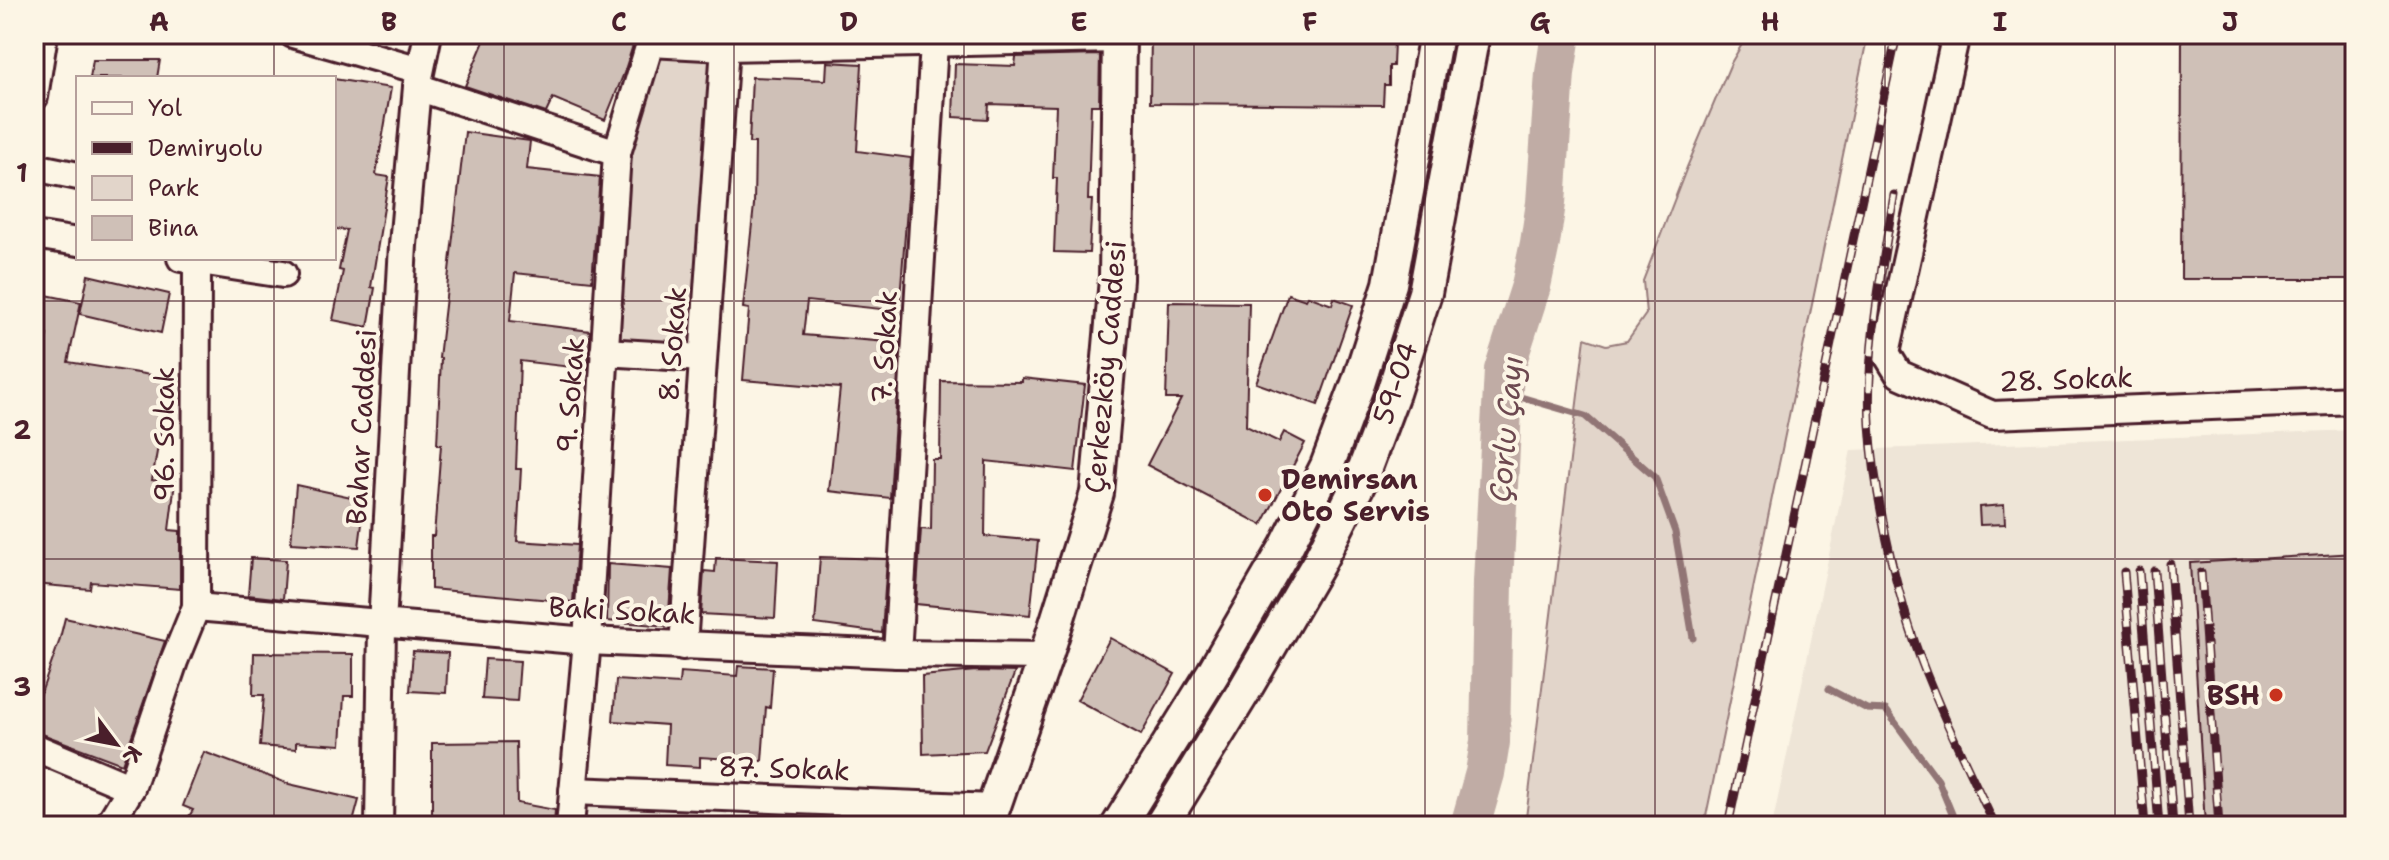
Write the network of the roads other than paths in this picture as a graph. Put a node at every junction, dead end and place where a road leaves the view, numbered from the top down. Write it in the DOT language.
graph roads {
  1 [pos="44,34"];
  2 [pos="293,34"];
  3 [pos="428,34"];
  4 [pos="1436,34"];
  5 [pos="1473,34"];
  6 [pos="1956,34"];
  7 [pos="1119,37"];
  8 [pos="652,38"];
  9 [pos="805,40"];
  10 [pos="934,43"];
  11 [pos="725,47"];
  12 [pos="419,78"];
  13 [pos="34,97"];
  14 [pos="617,153"];
  15 [pos="34,167"];
  16 [pos="76,176"];
  17 [pos="34,235"];
  18 [pos="76,242"];
  19 [pos="189,260"];
  20 [pos="202,260"];
  21 [pos="277,266"];
  22 [pos="604,352"];
  23 [pos="703,358"];
  24 [pos="2355,400"];
  25 [pos="196,607"];
  26 [pos="382,625"];
  27 [pos="587,641"];
  28 [pos="683,646"];
  29 [pos="897,654"];
  30 [pos="1046,656"];
  31 [pos="34,747"];
  32 [pos="131,788"];
  33 [pos="573,791"];
  34 [pos="990,817"];
  35 [pos="108,826"];
  36 [pos="379,826"];
  37 [pos="570,826"];
  38 [pos="1118,826"];
  39 [pos="1161,826"];
  1 -- 13 [label="street"];
  2 -- 12 [label="street"];
  3 -- 12 [label="street, Bahar Caddesi"];
  4 -- 38 [label="main road, 59-04"];
  5 -- 39 [label="main road, 59-04 / 59-04"];
  6 -- 24 [label="street, 28. Sokak"];
  7 -- 10 [label="street"];
  7 -- 30 [label="main road, Çerkezköy Caddesi"];
  8 -- 11 [label="street"];
  8 -- 14 [label="street, 9. Sokak"];
  9 -- 10 [label="street"];
  9 -- 11 [label="street"];
  10 -- 29 [label="street, 7. Sokak"];
  11 -- 23 [label="street, 8. Sokak"];
  12 -- 14 [label="street"];
  12 -- 26 [label="street, Bahar Caddesi"];
  14 -- 22 [label="street, 9. Sokak"];
  15 -- 16 [label="street"];
  17 -- 18 [label="street"];
  19 -- 25 [label="street, 96. Sokak"];
  20 -- 21 [label="street"];
  22 -- 23 [label="street"];
  22 -- 27 [label="street, 9. Sokak"];
  23 -- 28 [label="street, 8. Sokak"];
  25 -- 26 [label="street, Baki Sokak"];
  25 -- 32 [label="street"];
  26 -- 27 [label="street, Baki Sokak"];
  26 -- 36 [label="street, Bahar Caddesi"];
  27 -- 28 [label="street, Baki Sokak"];
  27 -- 33 [label="street, 9. Sokak"];
  28 -- 29 [label="street, Baki Sokak"];
  29 -- 30 [label="street, Baki Sokak"];
  30 -- 34 [label="main road, Çerkezköy Caddesi"];
  31 -- 32 [label="street"];
  32 -- 35 [label="street"];
  33 -- 34 [label="street, 87. Sokak"];
  33 -- 37 [label="street, 9. Sokak"];
}
